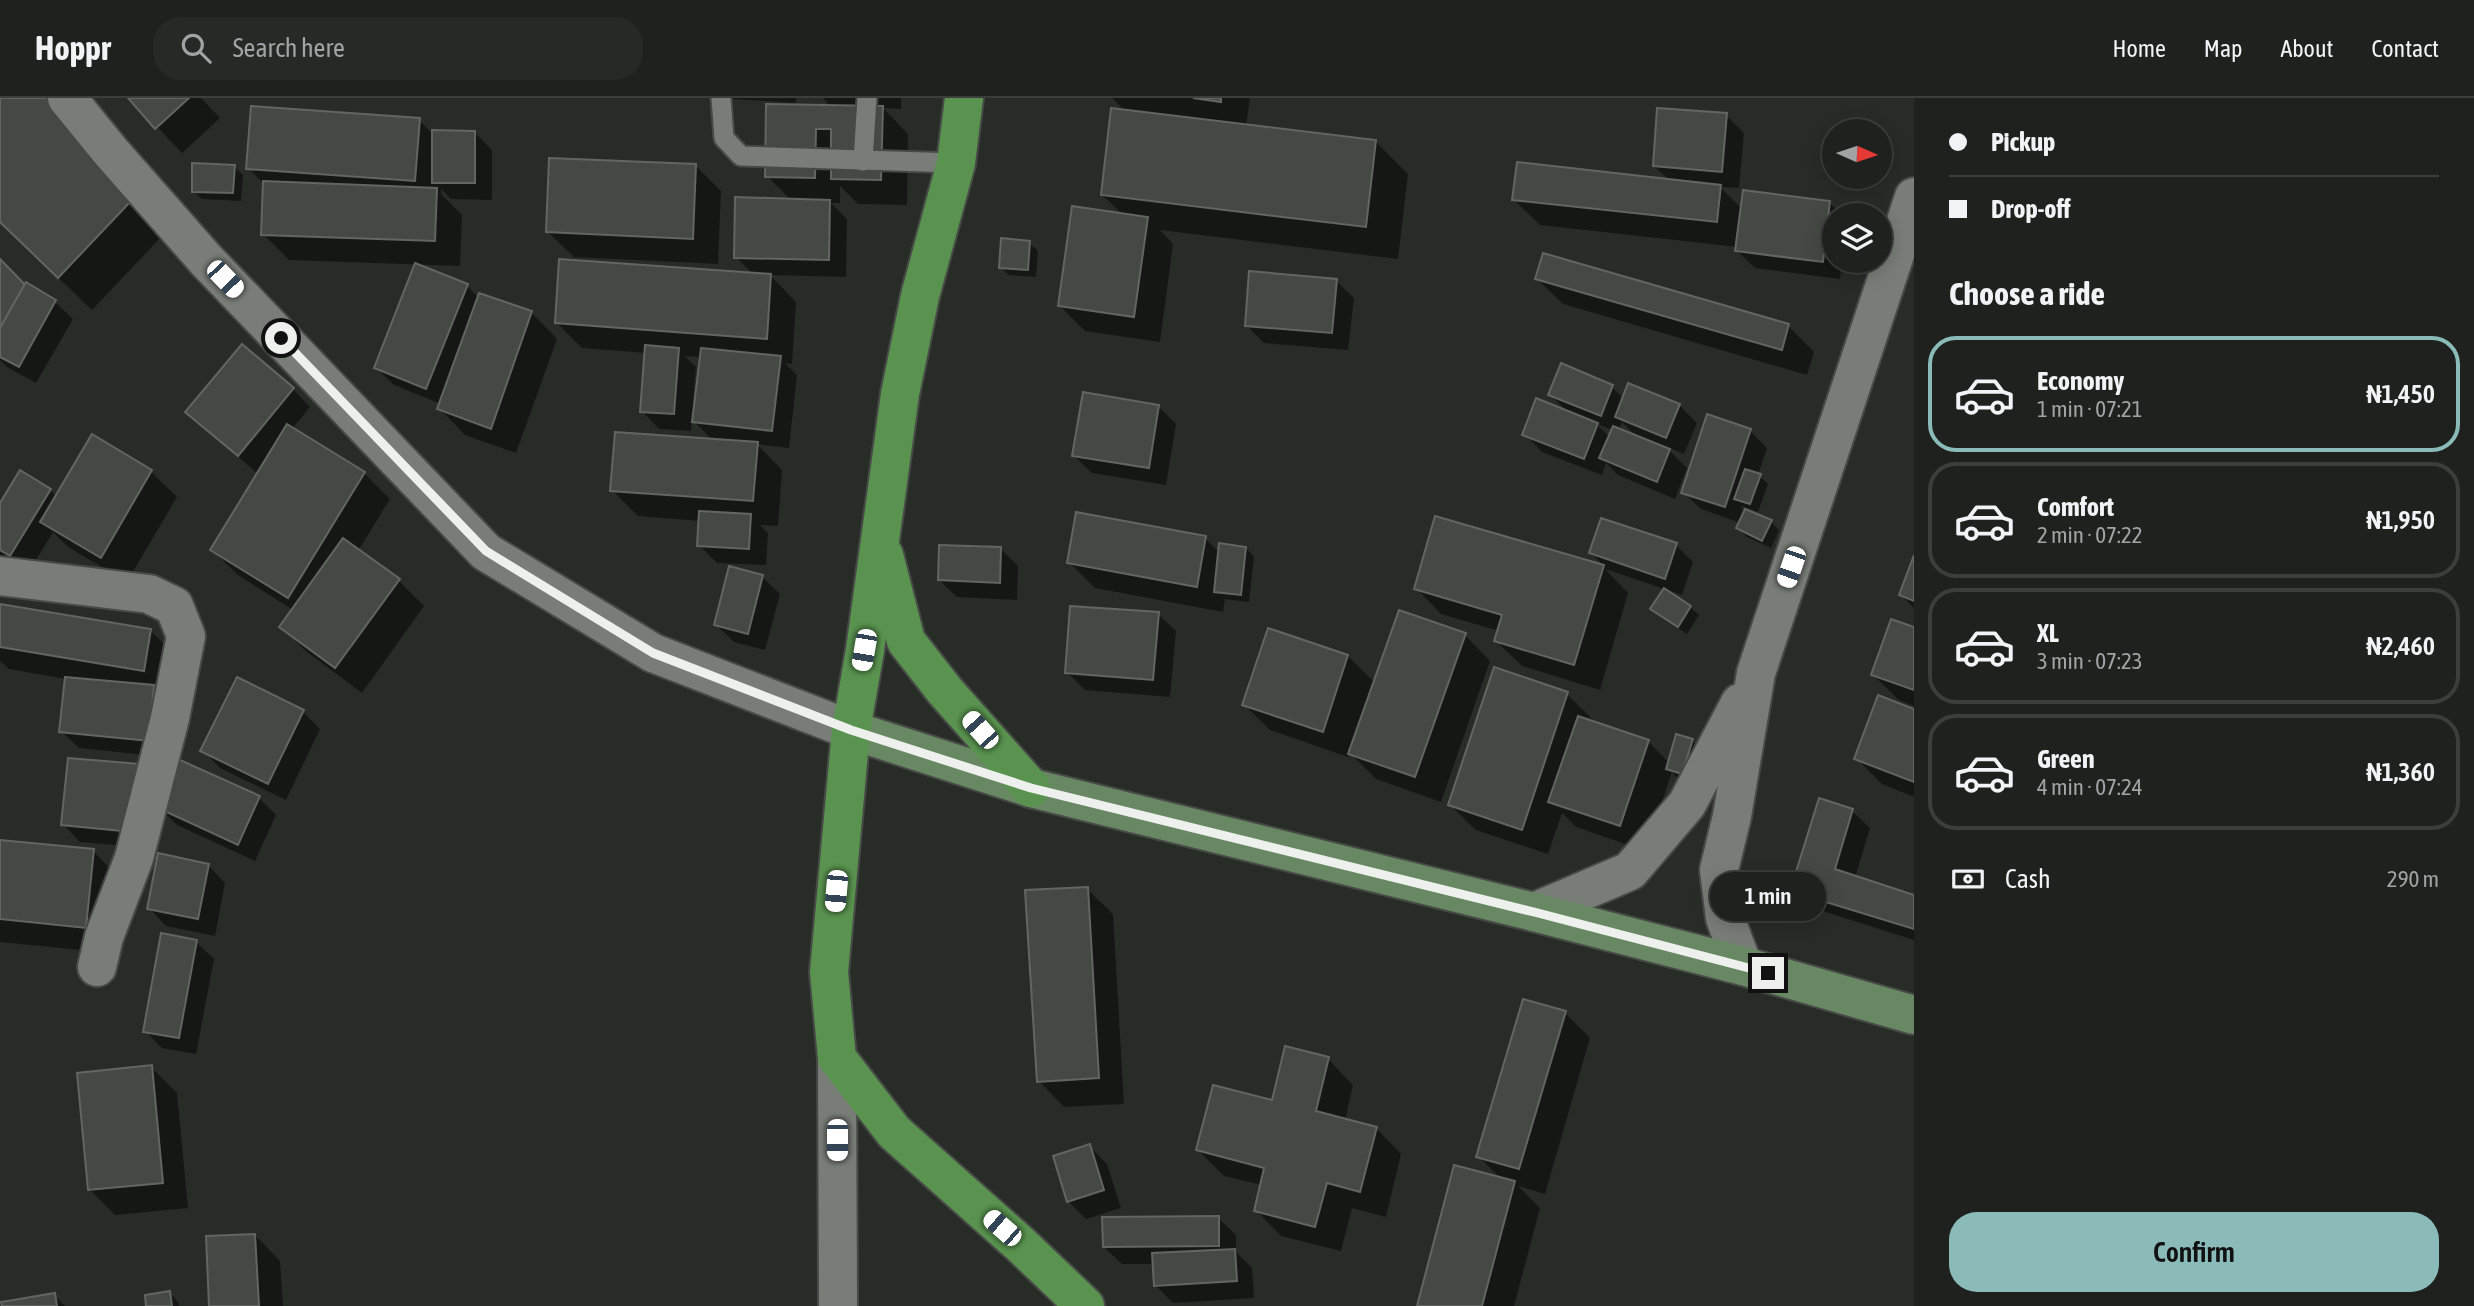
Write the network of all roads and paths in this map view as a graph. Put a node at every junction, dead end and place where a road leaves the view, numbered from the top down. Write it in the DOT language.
graph roads {
  1 [pos="67,98"];
  2 [pos="721,98"];
  3 [pos="867,98"];
  4 [pos="964,98"];
  5 [pos="863,160"];
  6 [pos="956,163"];
  7 [pos="1914,197"];
  8 [pos="880,540"];
  9 [pos="0,576"];
  10 [pos="1756,673"];
  11 [pos="851,730"];
  12 [pos="1031,788"];
  13 [pos="1534,912"];
  14 [pos="1743,966"];
  15 [pos="97,967"];
  16 [pos="1914,1015"];
  17 [pos="837,1058"];
  18 [pos="838,1306"];
  19 [pos="1085,1306"];
  1 -- 11 [label="street"];
  2 -- 5 [label="lane"];
  3 -- 5 [label="lane"];
  4 -- 6 [label="main road"];
  5 -- 6 [label="lane"];
  6 -- 8 [label="main road"];
  7 -- 10 [label="street"];
  8 -- 11 [label="main road"];
  8 -- 12 [label="main road"];
  9 -- 15 [label="street"];
  10 -- 13 [label="street"];
  10 -- 14 [label="street"];
  11 -- 12 [label="street"];
  11 -- 17 [label="main road"];
  12 -- 13 [label="street"];
  13 -- 14 [label="street"];
  14 -- 16 [label="street"];
  17 -- 18 [label="street"];
  17 -- 19 [label="main road"];
}
